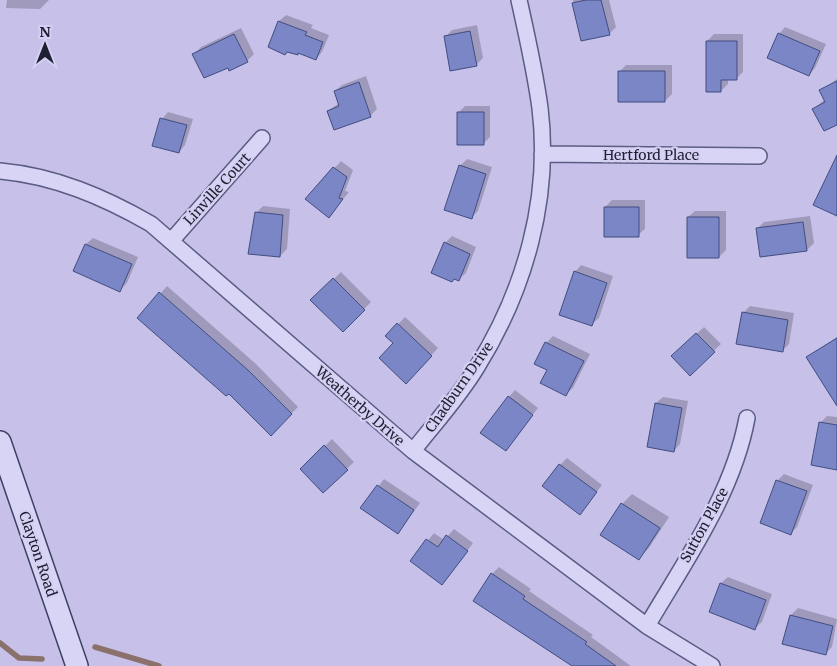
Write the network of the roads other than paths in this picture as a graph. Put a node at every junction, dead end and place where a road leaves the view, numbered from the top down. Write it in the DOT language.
graph roads {
  1 [pos="519,0"];
  2 [pos="262,138"];
  3 [pos="542,154"];
  4 [pos="759,156"];
  5 [pos="0,171"];
  6 [pos="172,240"];
  7 [pos="747,418"];
  8 [pos="0,442"];
  9 [pos="413,451"];
  10 [pos="646,626"];
  11 [pos="77,666"];
  12 [pos="712,666"];
  1 -- 3 [label="street, Chadburn Drive"];
  2 -- 6 [label="street, Linville Court"];
  3 -- 4 [label="street, Hertford Place"];
  3 -- 9 [label="street, Chadburn Drive"];
  5 -- 6 [label="street, Weatherby Drive"];
  6 -- 9 [label="street, Weatherby Drive"];
  7 -- 10 [label="street, Sutton Place"];
  8 -- 11 [label="street, Clayton Road"];
  9 -- 10 [label="street, Weatherby Drive"];
  10 -- 12 [label="street, Weatherby Drive"];
}
